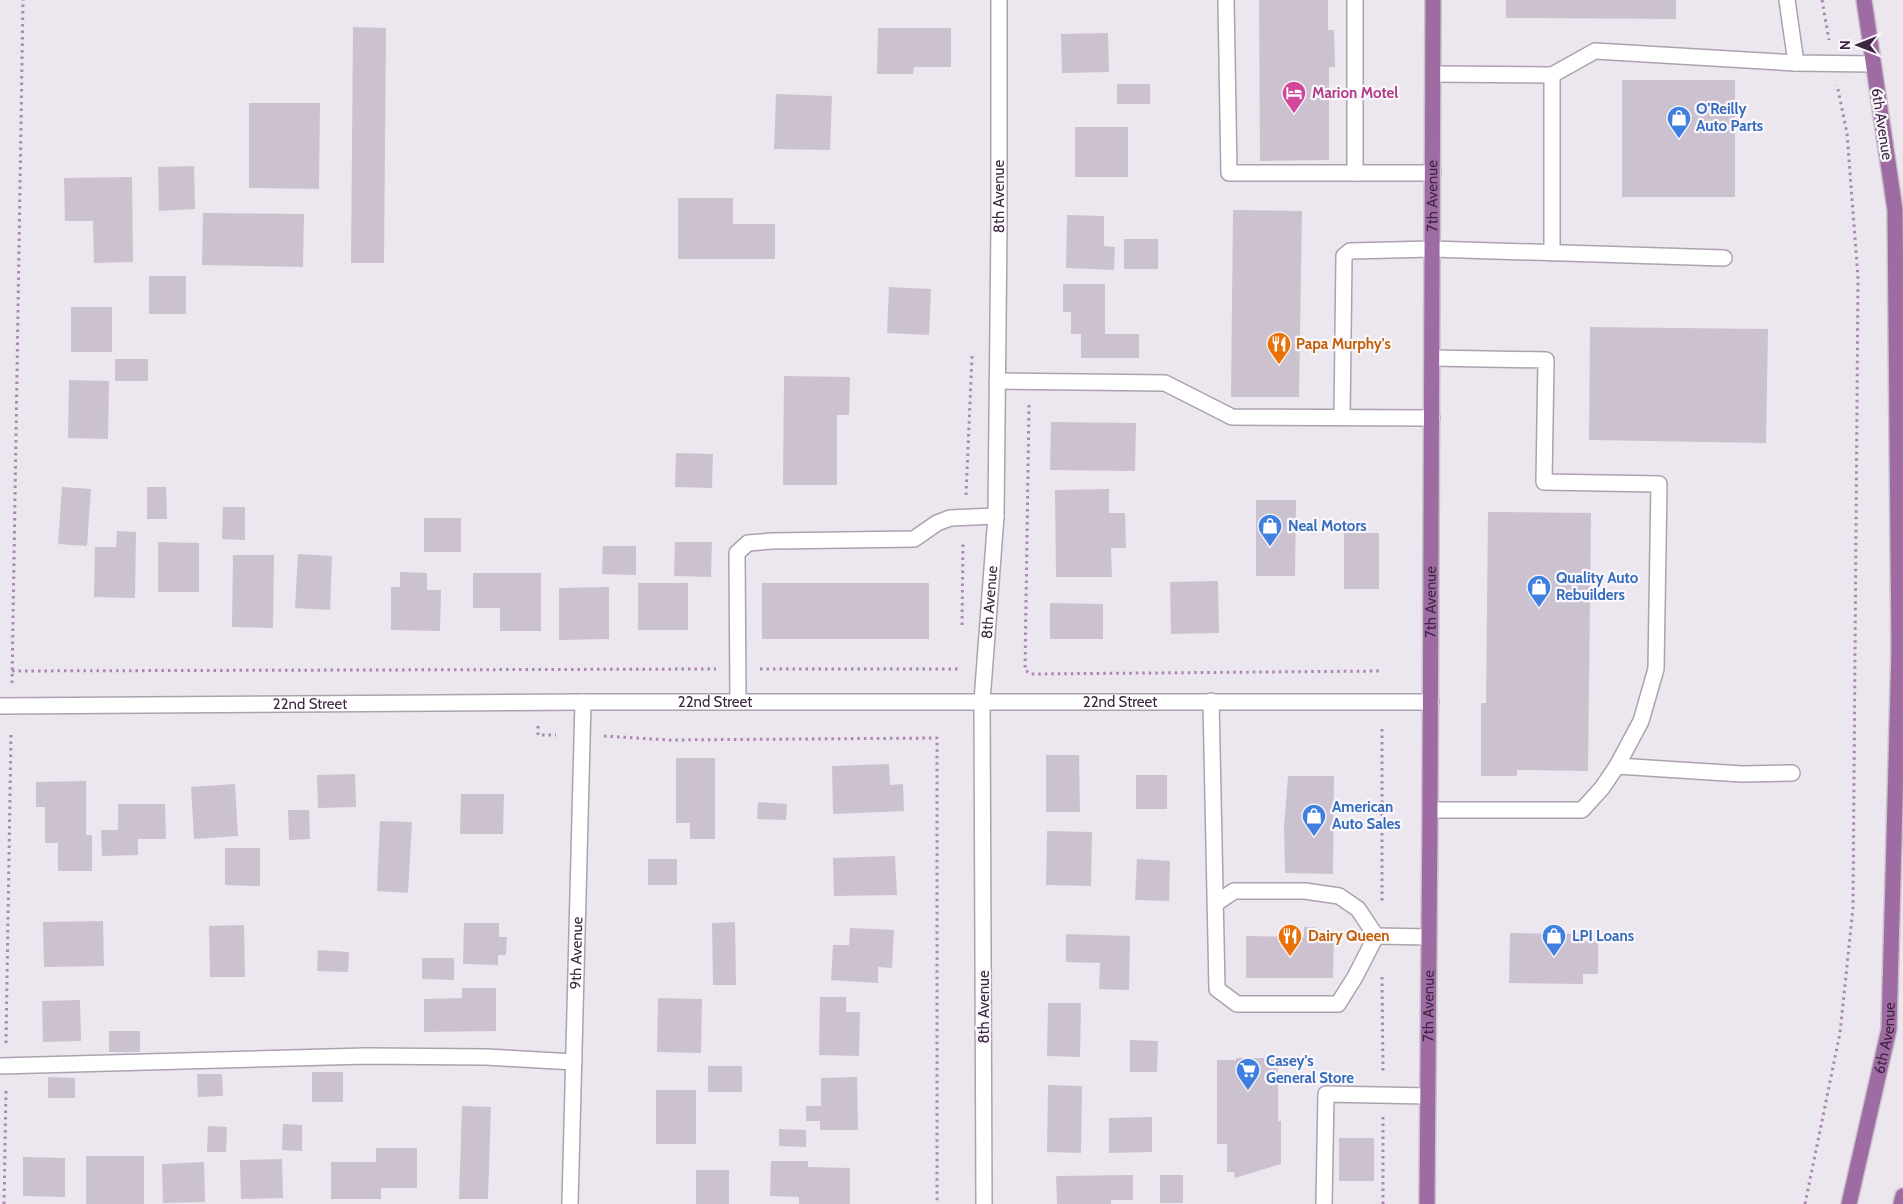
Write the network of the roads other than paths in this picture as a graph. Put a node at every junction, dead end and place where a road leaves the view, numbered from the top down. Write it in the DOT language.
graph roads {
  1 [pos="999,0"];
  2 [pos="1226,0"];
  3 [pos="1355,0"];
  4 [pos="1433,0"];
  5 [pos="1787,0"];
  6 [pos="1864,0"];
  7 [pos="1796,63"];
  8 [pos="1873,64"];
  9 [pos="1433,74"];
  10 [pos="1552,75"];
  11 [pos="1355,173"];
  12 [pos="1433,173"];
  13 [pos="1432,250"];
  14 [pos="1552,253"];
  15 [pos="1724,258"];
  16 [pos="1432,358"];
  17 [pos="997,382"];
  18 [pos="1342,417"];
  19 [pos="1432,418"];
  20 [pos="996,516"];
  21 [pos="738,701"];
  22 [pos="982,701"];
  23 [pos="1211,701"];
  24 [pos="583,702"];
  25 [pos="1431,702"];
  26 [pos="1900,703"];
  27 [pos="0,706"];
  28 [pos="1618,766"];
  29 [pos="1792,774"];
  30 [pos="1430,810"];
  31 [pos="1215,904"];
  32 [pos="1376,936"];
  33 [pos="1429,937"];
  34 [pos="574,1062"];
  35 [pos="3,1066"];
  36 [pos="1428,1096"];
  37 [pos="1903,1196"];
  38 [pos="570,1204"];
  39 [pos="984,1204"];
  40 [pos="1324,1204"];
  41 [pos="1427,1204"];
  42 [pos="1849,1204"];
  43 [pos="1901,1204"];
  1 -- 17 [label="street, 8th Avenue"];
  2 -- 11 [label="street"];
  3 -- 11 [label="street"];
  4 -- 9 [label="main road, 7th Avenue"];
  5 -- 7 [label="street"];
  6 -- 8 [label="main road, 6th Avenue"];
  7 -- 8 [label="street"];
  7 -- 10 [label="street"];
  8 -- 26 [label="main road, 6th Avenue"];
  9 -- 10 [label="street"];
  9 -- 12 [label="main road, 7th Avenue"];
  10 -- 14 [label="street"];
  11 -- 12 [label="street"];
  12 -- 13 [label="main road, 7th Avenue"];
  13 -- 14 [label="street"];
  13 -- 16 [label="main road, 7th Avenue"];
  13 -- 18 [label="street"];
  14 -- 15 [label="street"];
  16 -- 19 [label="main road, 7th Avenue"];
  16 -- 28 [label="street"];
  17 -- 18 [label="street"];
  17 -- 20 [label="street, 8th Avenue"];
  18 -- 19 [label="street"];
  19 -- 25 [label="main road, 7th Avenue"];
  20 -- 21 [label="street"];
  20 -- 22 [label="street, 8th Avenue"];
  21 -- 22 [label="street, 22nd Street"];
  21 -- 24 [label="street, 22nd Street"];
  22 -- 23 [label="street, 22nd Street"];
  22 -- 39 [label="street, 8th Avenue"];
  23 -- 25 [label="street, 22nd Street"];
  23 -- 31 [label="street"];
  24 -- 27 [label="street, 22nd Street"];
  24 -- 34 [label="street, 9th Avenue"];
  25 -- 30 [label="main road, 7th Avenue"];
  26 -- 42 [label="main road, 6th Avenue"];
  28 -- 29 [label="street"];
  28 -- 30 [label="street"];
  30 -- 33 [label="main road, 7th Avenue"];
  31 -- 32 [label="street"];
  31 -- 32 [label="street"];
  32 -- 33 [label="street"];
  33 -- 36 [label="main road, 7th Avenue"];
  34 -- 35 [label="street"];
  34 -- 38 [label="street, 9th Avenue"];
  36 -- 40 [label="street"];
  36 -- 41 [label="main road, 7th Avenue"];
  37 -- 43 [label="main road"];
}
